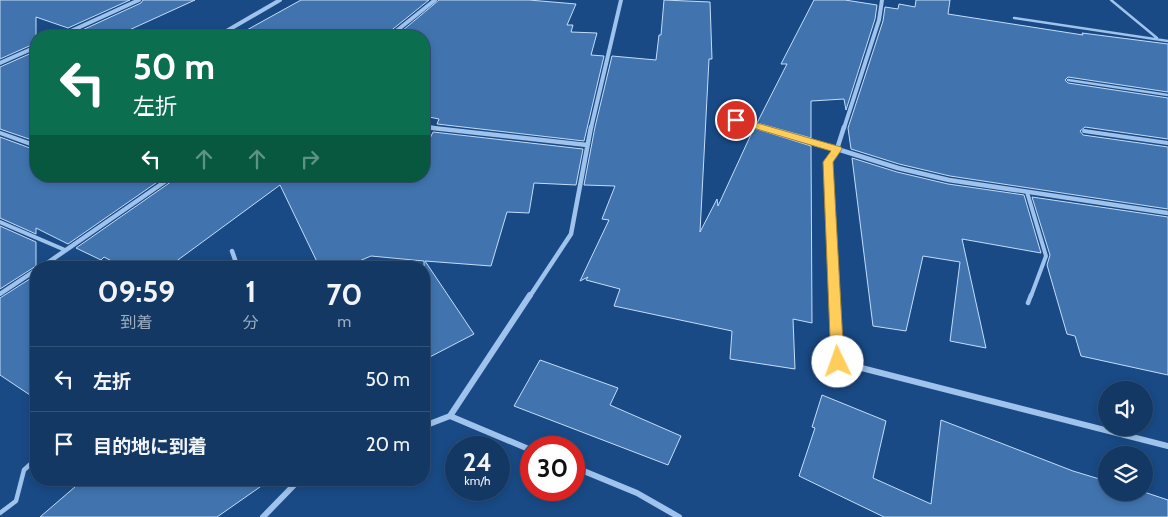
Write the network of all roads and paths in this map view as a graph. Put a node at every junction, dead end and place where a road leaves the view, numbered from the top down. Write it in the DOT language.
graph roads {
  1 [pos="139,0"];
  2 [pos="280,0"];
  3 [pos="435,0"];
  4 [pos="621,0"];
  5 [pos="882,0"];
  6 [pos="1110,0"];
  7 [pos="1014,18"];
  8 [pos="73,30"];
  9 [pos="228,30"];
  10 [pos="398,30"];
  11 [pos="1159,39"];
  12 [pos="1168,41"];
  13 [pos="30,50"];
  14 [pos="0,63"];
  15 [pos="1068,80"];
  16 [pos="1168,95"];
  17 [pos="736,120"];
  18 [pos="430,127"];
  19 [pos="1084,131"];
  20 [pos="0,133"];
  21 [pos="1168,143"];
  22 [pos="30,144"];
  23 [pos="587,145"];
  24 [pos="837,149"];
  25 [pos="164,182"];
  26 [pos="1027,192"];
  27 [pos="1168,213"];
  28 [pos="0,222"];
  29 [pos="65,250"];
  30 [pos="232,251"];
  31 [pos="50,261"];
  32 [pos="236,261"];
  33 [pos="30,274"];
  34 [pos="0,294"];
  35 [pos="1028,303"];
  36 [pos="450,416"];
  37 [pos="430,424"];
  38 [pos="520,445"];
  39 [pos="1168,446"];
  40 [pos="30,464"];
  41 [pos="585,472"];
  42 [pos="293,486"];
  43 [pos="0,513"];
  44 [pos="263,517"];
  45 [pos="679,517"];
  1 -- 8 [label="street"];
  2 -- 9 [label="street"];
  3 -- 10 [label="street"];
  4 -- 23 [label="street"];
  5 -- 24 [label="street"];
  6 -- 11 [label="lane"];
  7 -- 11 [label="lane"];
  11 -- 12 [label="lane"];
  13 -- 14 [label="street"];
  15 -- 16 [label="lane"];
  17 -- 24 [label="lane"];
  18 -- 23 [label="street"];
  19 -- 21 [label="lane"];
  20 -- 22 [label="lane"];
  23 -- 36 [label="street"];
  24 -- 26 [label="street"];
  24 -- 39 [label="street"];
  25 -- 29 [label="street"];
  26 -- 27 [label="street"];
  26 -- 35 [label="lane"];
  28 -- 29 [label="lane"];
  29 -- 31 [label="street"];
  30 -- 32 [label="street"];
  33 -- 34 [label="street"];
  36 -- 37 [label="street"];
  36 -- 38 [label="street"];
  40 -- 43 [label="lane"];
  41 -- 45 [label="street"];
  42 -- 44 [label="street"];
}
